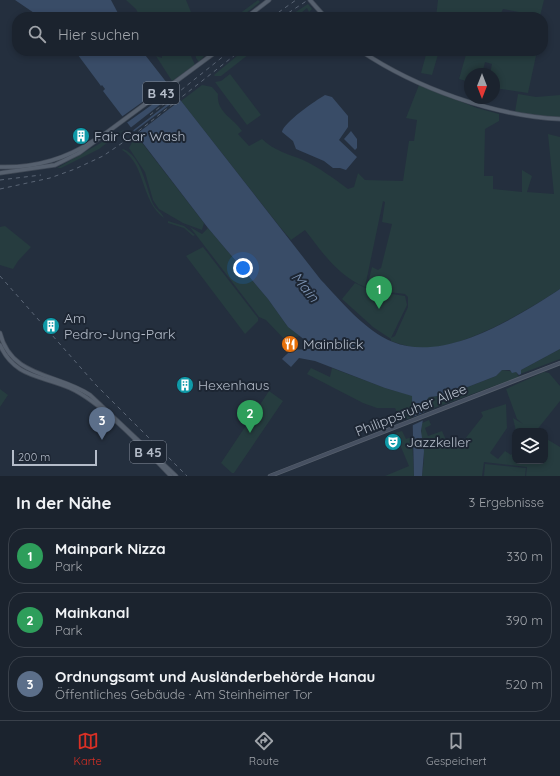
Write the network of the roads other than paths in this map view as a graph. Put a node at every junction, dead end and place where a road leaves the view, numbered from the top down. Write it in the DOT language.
graph roads {
  1 [pos="269,0"];
  2 [pos="310,0"];
  3 [pos="253,12"];
  4 [pos="321,12"];
  5 [pos="212,56"];
  6 [pos="370,56"];
  7 [pos="560,119"];
  8 [pos="55,163"];
  9 [pos="0,167"];
  10 [pos="0,173"];
  11 [pos="0,333"];
  12 [pos="1,340"];
  13 [pos="1,348"];
  14 [pos="560,363"];
  15 [pos="171,476"];
  16 [pos="176,476"];
  17 [pos="270,476"];
  1 -- 3 [label="main road"];
  2 -- 4 [label="main road"];
  5 -- 8 [label="main road, B 43"];
  6 -- 7 [label="main road"];
  8 -- 9 [label="main road, B 43"];
  8 -- 10 [label="main road, B 43"];
  11 -- 12 [label="main road, B 45"];
  12 -- 16 [label="main road, B 45"];
  13 -- 15 [label="main road, B 45"];
  14 -- 17 [label="main road, Philippsruher Allee"];
}
